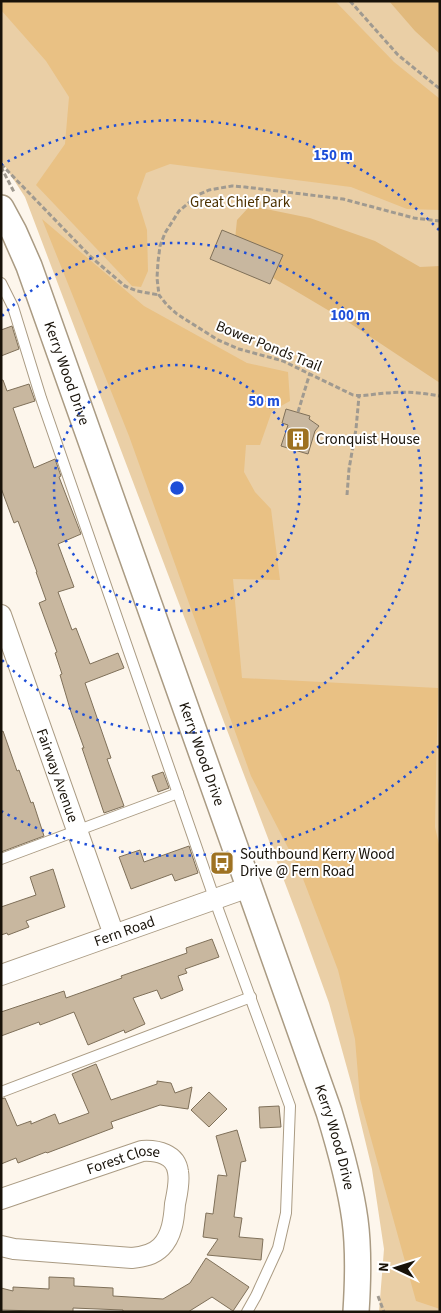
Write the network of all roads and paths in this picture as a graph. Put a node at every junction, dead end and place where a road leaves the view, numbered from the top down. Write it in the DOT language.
graph roads {
  1 [pos="350,1"];
  2 [pos="440,89"];
  3 [pos="1,164"];
  4 [pos="1,208"];
  5 [pos="440,221"];
  6 [pos="1,283"];
  7 [pos="160,295"];
  8 [pos="310,373"];
  9 [pos="359,396"];
  10 [pos="440,396"];
  11 [pos="298,412"];
  12 [pos="347,495"];
  13 [pos="1,615"];
  14 [pos="178,793"];
  15 [pos="77,830"];
  16 [pos="1,859"];
  17 [pos="249,887"];
  18 [pos="215,899"];
  19 [pos="114,935"];
  20 [pos="1,975"];
  21 [pos="251,997"];
  22 [pos="1,1092"];
  23 [pos="1,1199"];
  24 [pos="1,1246"];
  25 [pos="248,1312"];
  26 [pos="356,1312"];
  1 -- 2 [label="path"];
  3 -- 7 [label="path"];
  4 -- 17 [label="street, Kerry Wood Drive"];
  5 -- 7 [label="path"];
  6 -- 14 [label="lane"];
  7 -- 8 [label="path, Bower Ponds Trail"];
  8 -- 9 [label="path, Bower Ponds Trail"];
  8 -- 11 [label="path"];
  9 -- 10 [label="path"];
  9 -- 12 [label="path"];
  13 -- 15 [label="street, Fairway Avenue"];
  14 -- 15 [label="lane"];
  14 -- 18 [label="lane"];
  15 -- 16 [label="lane"];
  15 -- 19 [label="street, Fairway Avenue"];
  17 -- 18 [label="street, Fern Road"];
  17 -- 26 [label="street, Kerry Wood Drive"];
  18 -- 19 [label="street, Fern Road"];
  18 -- 21 [label="lane"];
  19 -- 20 [label="street, Fern Road"];
  21 -- 22 [label="lane"];
  21 -- 25 [label="lane"];
  23 -- 24 [label="street, Forest Close"];
}
